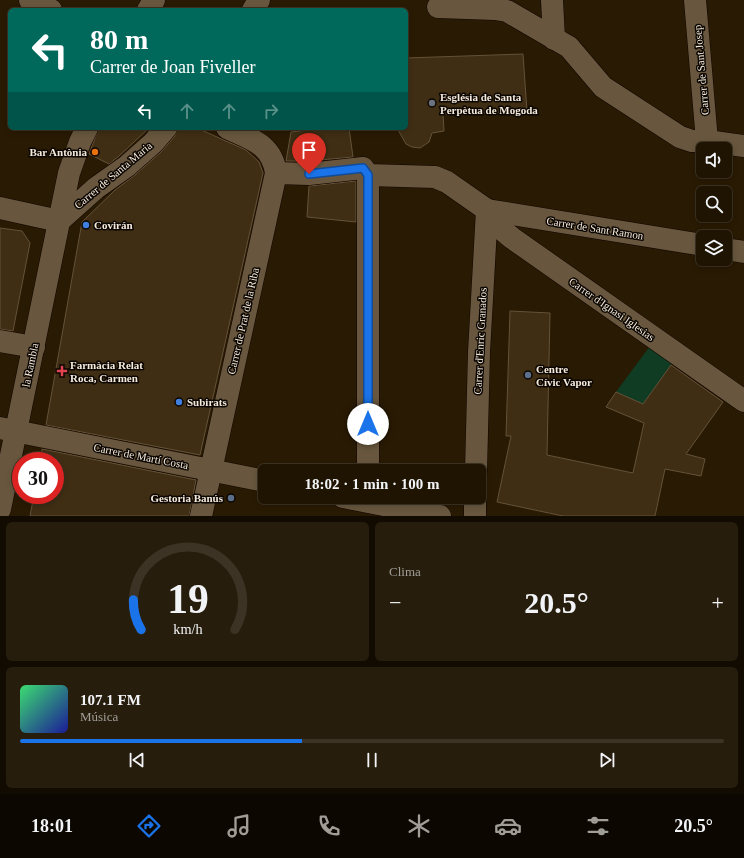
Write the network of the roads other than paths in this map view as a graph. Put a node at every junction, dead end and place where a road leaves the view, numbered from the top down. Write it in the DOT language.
graph roads {
  1 [pos="30,0"];
  2 [pos="552,0"];
  3 [pos="695,0"];
  4 [pos="438,7"];
  5 [pos="47,8"];
  6 [pos="554,38"];
  7 [pos="86,130"];
  8 [pos="164,130"];
  9 [pos="231,130"];
  10 [pos="707,141"];
  11 [pos="744,146"];
  12 [pos="69,173"];
  13 [pos="276,173"];
  14 [pos="368,175"];
  15 [pos="96,188"];
  16 [pos="0,208"];
  17 [pos="487,210"];
  18 [pos="58,221"];
  19 [pos="696,244"];
  20 [pos="732,250"];
  21 [pos="744,252"];
  22 [pos="0,341"];
  23 [pos="34,347"];
  24 [pos="744,401"];
  25 [pos="8,429"];
  26 [pos="368,464"];
  27 [pos="476,464"];
  28 [pos="210,469"];
  29 [pos="258,479"];
  30 [pos="475,504"];
  31 [pos="368,505"];
  32 [pos="0,509"];
  33 [pos="200,516"];
  34 [pos="440,516"];
  35 [pos="475,516"];
  1 -- 5 [label="street"];
  2 -- 6 [label="street"];
  3 -- 10 [label="street, Carrer de Sant Josep"];
  4 -- 6 [label="street"];
  6 -- 10 [label="street"];
  7 -- 12 [label="street, la Rambla"];
  8 -- 15 [label="street, Carrer de Santa Maria"];
  9 -- 13 [label="street"];
  10 -- 11 [label="street"];
  12 -- 15 [label="street"];
  12 -- 18 [label="street, la Rambla"];
  13 -- 14 [label="street"];
  13 -- 28 [label="street, Carrer de Prat de la Riba"];
  14 -- 17 [label="street"];
  14 -- 26 [label="street"];
  15 -- 18 [label="street, Carrer de Santa Maria"];
  16 -- 18 [label="street"];
  17 -- 19 [label="street, Carrer de Sant Ramon"];
  17 -- 24 [label="street, Carrer d'Ignasi Iglesias"];
  17 -- 27 [label="street, Carrer d'Enric Granados"];
  18 -- 23 [label="street, la Rambla"];
  20 -- 21 [label="street"];
  22 -- 23 [label="street"];
  23 -- 25 [label="street, la Rambla"];
  25 -- 28 [label="street, Carrer de Martí Costa"];
  25 -- 32 [label="street, la Rambla"];
  28 -- 29 [label="street, Carrer de Martí Costa"];
  28 -- 33 [label="street, Carrer de Prat de la Riba"];
  30 -- 35 [label="street"];
  31 -- 34 [label="street"];
}
